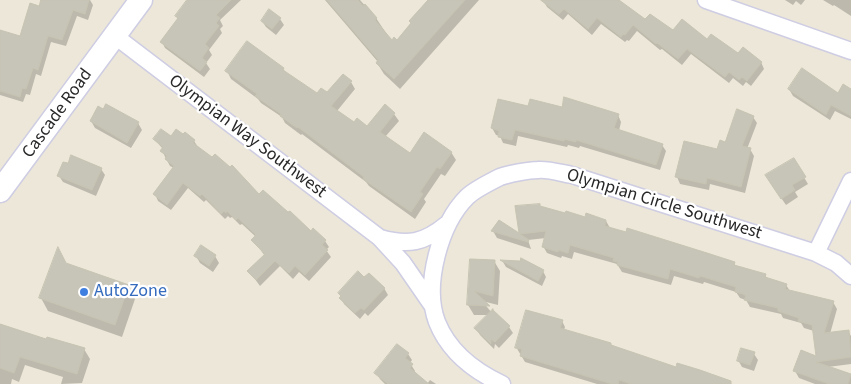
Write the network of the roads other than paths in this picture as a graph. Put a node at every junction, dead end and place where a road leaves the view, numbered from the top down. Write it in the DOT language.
graph roads {
  1 [pos="141,0"];
  2 [pos="706,0"];
  3 [pos="115,36"];
  4 [pos="851,51"];
  5 [pos="851,181"];
  6 [pos="1,187"];
  7 [pos="447,224"];
  8 [pos="380,238"];
  9 [pos="816,253"];
  10 [pos="434,272"];
  11 [pos="851,276"];
  12 [pos="432,306"];
  13 [pos="502,384"];
  1 -- 3 [label="main road, Cascade Road"];
  2 -- 4 [label="street"];
  3 -- 6 [label="main road, Cascade Road"];
  3 -- 8 [label="street, Olympian Way Southwest"];
  5 -- 9 [label="street"];
  7 -- 8 [label="street, Olympian Way Southwest"];
  7 -- 9 [label="street, Olympian Circle Southwest"];
  7 -- 10 [label="street, Olympian Circle Southwest"];
  8 -- 12 [label="street, Olympian Way Southwest"];
  9 -- 11 [label="street, Olympian Circle Southwest"];
  10 -- 12 [label="street, Olympian Way Southwest"];
  12 -- 13 [label="street, Olympian Way Southwest"];
}
